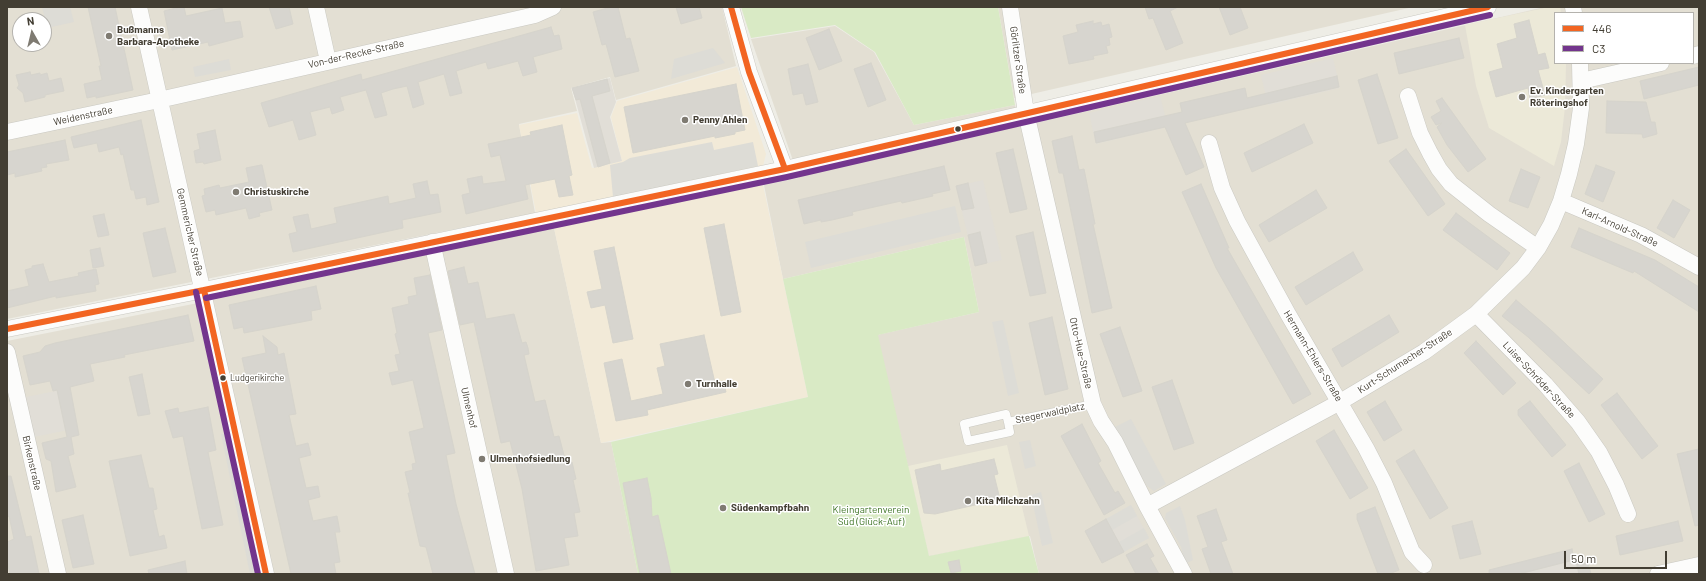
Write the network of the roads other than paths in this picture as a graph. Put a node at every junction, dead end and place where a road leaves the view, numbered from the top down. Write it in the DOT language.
graph roads {
  1 [pos="139,7"];
  2 [pos="316,7"];
  3 [pos="553,7"];
  4 [pos="731,7"];
  5 [pos="1010,7"];
  6 [pos="1488,7"];
  7 [pos="328,61"];
  8 [pos="1580,64"];
  9 [pos="1657,64"];
  10 [pos="1581,81"];
  11 [pos="1408,96"];
  12 [pos="159,100"];
  13 [pos="1026,114"];
  14 [pos="7,132"];
  15 [pos="1209,143"];
  16 [pos="785,169"];
  17 [pos="1561,202"];
  18 [pos="432,242"];
  19 [pos="1538,248"];
  20 [pos="1699,267"];
  21 [pos="204,290"];
  22 [pos="1476,314"];
  23 [pos="7,329"];
  24 [pos="7,352"];
  25 [pos="1340,402"];
  26 [pos="1093,404"];
  27 [pos="1008,422"];
  28 [pos="1147,506"];
  29 [pos="1628,514"];
  30 [pos="1424,565"];
  31 [pos="1699,565"];
  32 [pos="58,574"];
  33 [pos="266,574"];
  34 [pos="506,574"];
  35 [pos="1184,574"];
  36 [pos="1658,574"];
  1 -- 12 [label="street, Gemmericher Straße"];
  2 -- 7 [label="street"];
  3 -- 7 [label="street, Von-der-Recke-Straße"];
  4 -- 16 [label="street"];
  5 -- 13 [label="street, Görlitzer Straße"];
  6 -- 13 [label="street"];
  7 -- 12 [label="street, Von-der-Recke-Straße"];
  8 -- 10 [label="street, Kurt-Schumacher-Straße"];
  9 -- 10 [label="street"];
  10 -- 17 [label="street, Kurt-Schumacher-Straße"];
  11 -- 19 [label="street"];
  12 -- 14 [label="street, Weidenstraße"];
  12 -- 21 [label="street, Gemmericher Straße"];
  13 -- 16 [label="street"];
  13 -- 26 [label="street, Otto-Hue-Straße"];
  15 -- 25 [label="street, Hermann-Ehlers-Straße"];
  16 -- 18 [label="street"];
  17 -- 19 [label="street, Kurt-Schumacher-Straße"];
  17 -- 20 [label="street, Karl-Arnold-Straße"];
  18 -- 21 [label="street"];
  18 -- 34 [label="street, Ulmenhof"];
  19 -- 22 [label="street, Kurt-Schumacher-Straße"];
  21 -- 23 [label="street"];
  21 -- 33 [label="street, Gemmericher Straße"];
  22 -- 25 [label="street, Kurt-Schumacher-Straße"];
  22 -- 29 [label="street, Luise-Schröder-Straße"];
  24 -- 32 [label="street, Birkenstraße"];
  25 -- 28 [label="street, Kurt-Schumacher-Straße"];
  25 -- 30 [label="street, Hermann-Ehlers-Straße"];
  26 -- 27 [label="lane, Stegerwaldplatz"];
  26 -- 28 [label="street, Otto-Hue-Straße"];
  27 -- 27 [label="lane, Stegerwaldplatz"];
  28 -- 35 [label="street, Otto-Hue-Straße"];
  31 -- 36 [label="street"];
}
